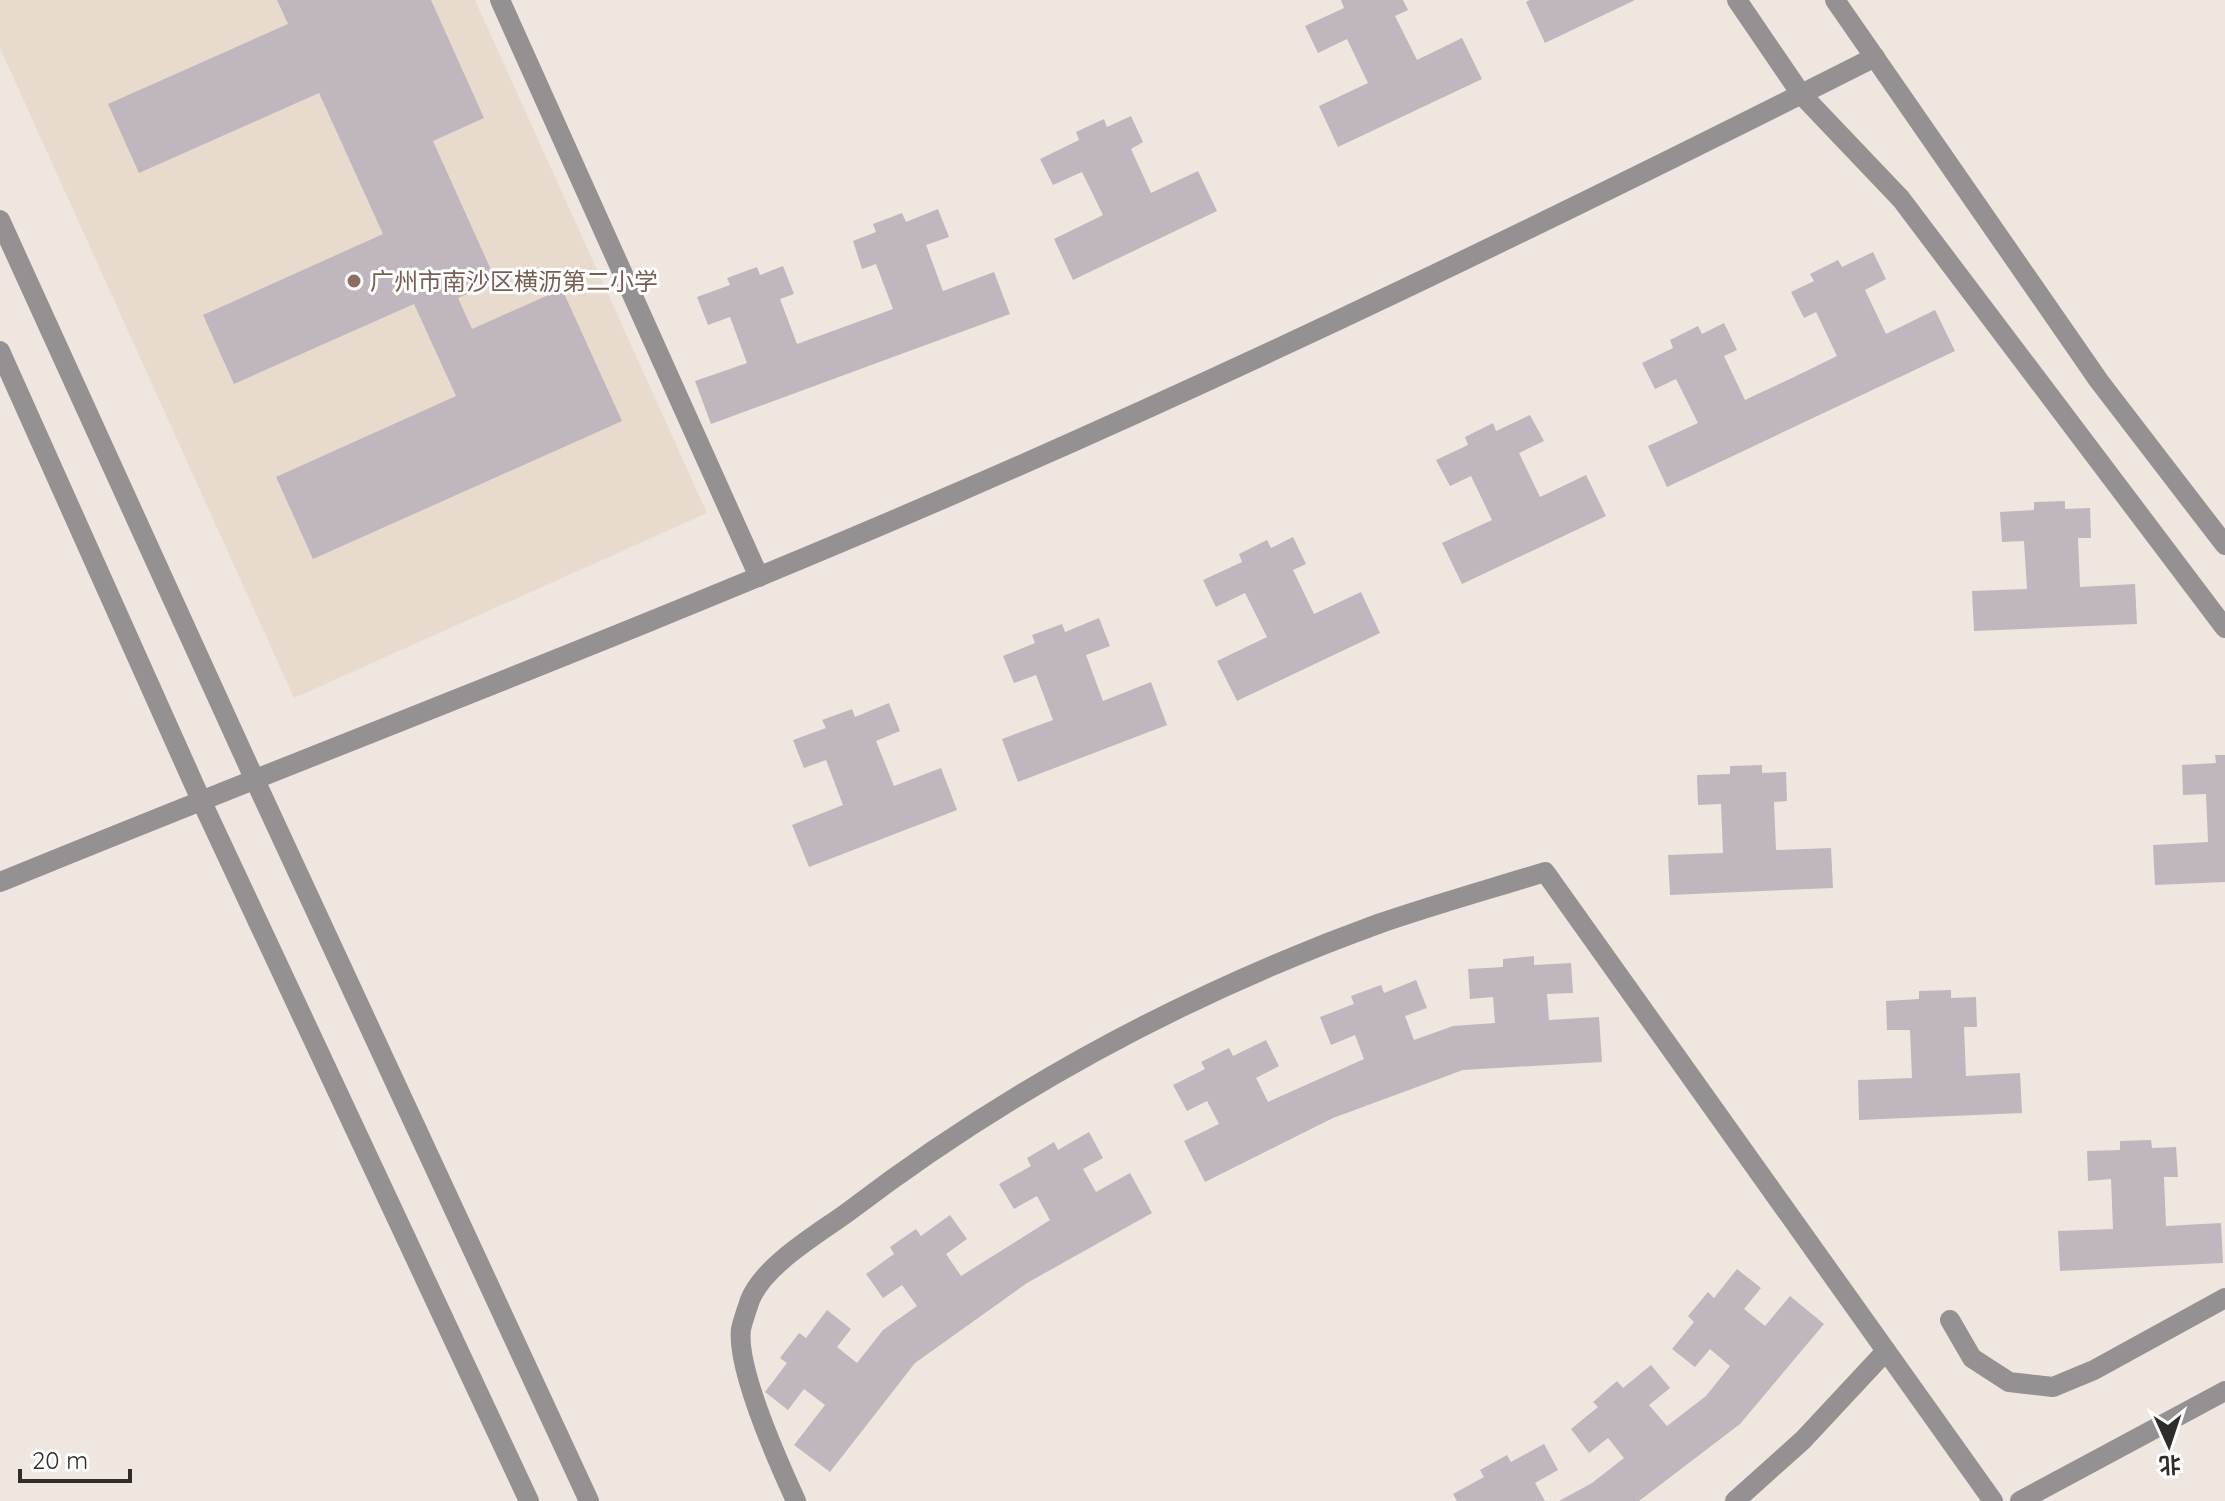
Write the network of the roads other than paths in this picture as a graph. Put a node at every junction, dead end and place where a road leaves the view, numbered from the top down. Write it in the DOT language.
graph roads {
  1 [pos="500,0"];
  2 [pos="1737,0"];
  3 [pos="1835,0"];
  4 [pos="1875,57"];
  5 [pos="1801,94"];
  6 [pos="0,220"];
  7 [pos="0,351"];
  8 [pos="2225,545"];
  9 [pos="759,577"];
  10 [pos="2225,628"];
  11 [pos="254,778"];
  12 [pos="201,800"];
  13 [pos="0,882"];
  14 [pos="2225,1298"];
  15 [pos="1950,1320"];
  16 [pos="1886,1351"];
  17 [pos="2225,1391"];
  18 [pos="529,1501"];
  19 [pos="589,1501"];
  20 [pos="796,1501"];
  21 [pos="1735,1501"];
  22 [pos="1993,1501"];
  23 [pos="2020,1501"];
  1 -- 9 [label="street"];
  2 -- 5 [label="street"];
  3 -- 4 [label="street"];
  4 -- 5 [label="street"];
  4 -- 8 [label="street"];
  5 -- 9 [label="street"];
  5 -- 10 [label="street"];
  6 -- 11 [label="street"];
  7 -- 12 [label="street"];
  9 -- 11 [label="street"];
  11 -- 12 [label="street"];
  11 -- 19 [label="street"];
  12 -- 13 [label="street"];
  12 -- 18 [label="street"];
  14 -- 15 [label="street"];
  16 -- 20 [label="street"];
  16 -- 21 [label="street"];
  16 -- 22 [label="street"];
  17 -- 23 [label="street"];
}
